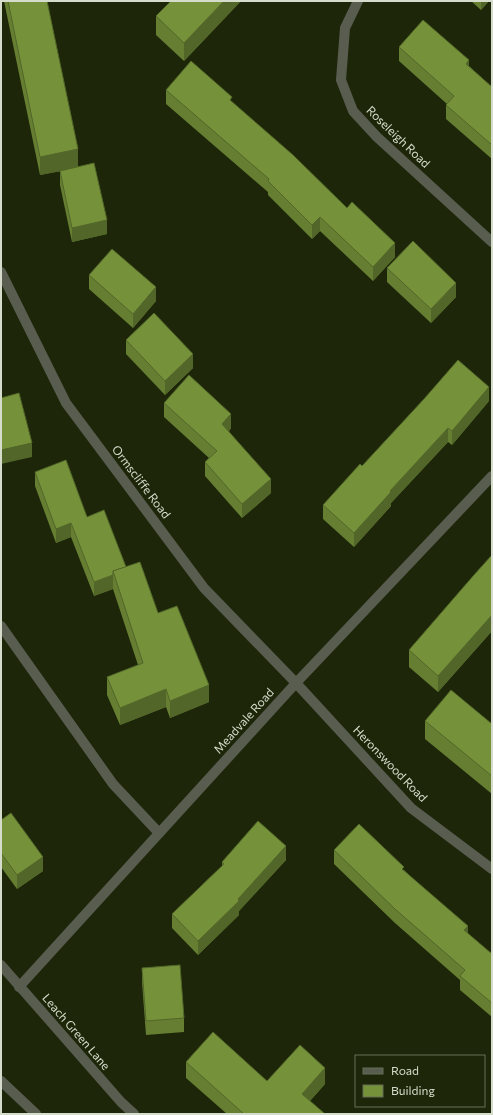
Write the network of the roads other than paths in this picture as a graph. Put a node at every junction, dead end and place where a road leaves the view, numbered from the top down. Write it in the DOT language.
graph roads {
  1 [pos="358,1"];
  2 [pos="492,242"];
  3 [pos="1,272"];
  4 [pos="492,476"];
  5 [pos="1,626"];
  6 [pos="296,683"];
  7 [pos="159,833"];
  8 [pos="492,869"];
  9 [pos="1,965"];
  10 [pos="19,987"];
  11 [pos="1,1081"];
  12 [pos="36,1114"];
  13 [pos="134,1114"];
  1 -- 2 [label="street, Roseleigh Road"];
  3 -- 6 [label="street, Ormscliffe Road"];
  4 -- 6 [label="street, Meadvale Road"];
  5 -- 7 [label="street"];
  6 -- 7 [label="street, Meadvale Road"];
  6 -- 8 [label="street, Heronswood Road"];
  7 -- 10 [label="street, Meadvale Road"];
  9 -- 10 [label="street, Leach Green Lane"];
  10 -- 13 [label="street, Leach Green Lane"];
  11 -- 12 [label="street"];
}
